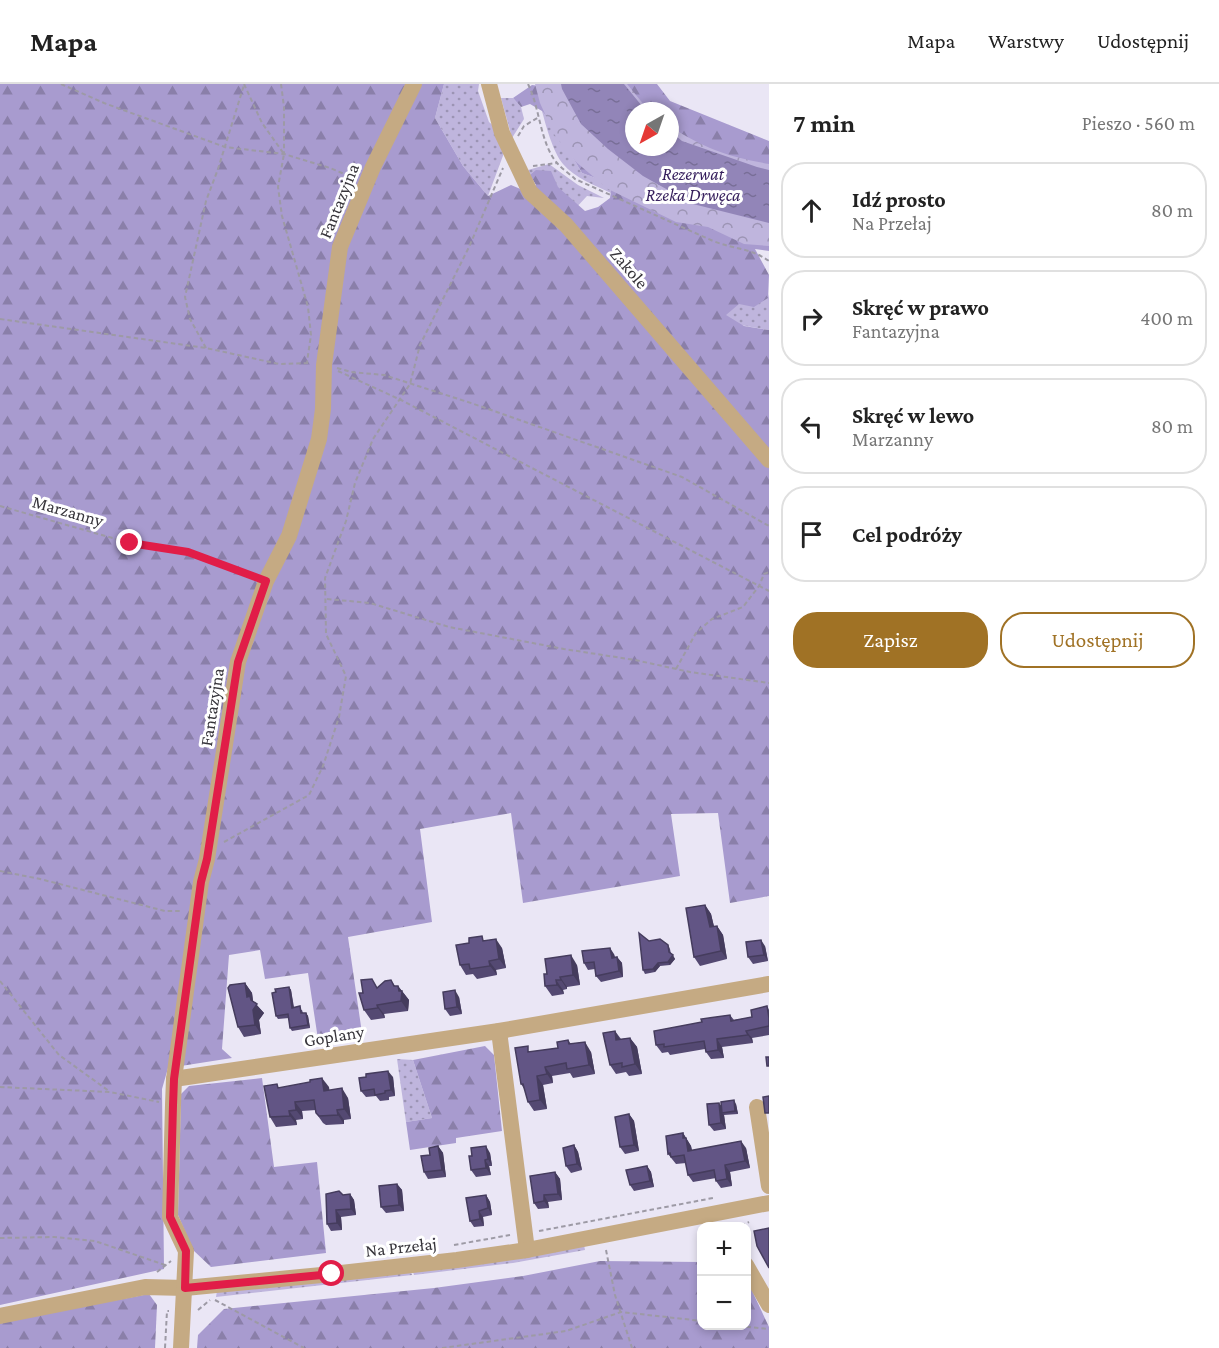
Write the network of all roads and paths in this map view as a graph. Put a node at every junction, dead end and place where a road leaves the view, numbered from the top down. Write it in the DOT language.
graph roads {
  1 [pos="61,84"];
  2 [pos="244,84"];
  3 [pos="281,84"];
  4 [pos="414,84"];
  5 [pos="489,84"];
  6 [pos="528,84"];
  7 [pos="539,117"];
  8 [pos="225,147"];
  9 [pos="510,150"];
  10 [pos="284,154"];
  11 [pos="557,163"];
  12 [pos="519,168"];
  13 [pos="367,184"];
  14 [pos="769,261"];
  15 [pos="0,319"];
  16 [pos="206,348"];
  17 [pos="307,362"];
  18 [pos="324,365"];
  19 [pos="410,384"];
  20 [pos="401,400"];
  21 [pos="769,460"];
  22 [pos="0,506"];
  23 [pos="769,526"];
  24 [pos="769,572"];
  25 [pos="266,581"];
  26 [pos="759,586"];
  27 [pos="769,591"];
  28 [pos="327,599"];
  29 [pos="676,669"];
  30 [pos="769,683"];
  31 [pos="207,859"];
  32 [pos="0,871"];
  33 [pos="197,911"];
  34 [pos="0,981"];
  35 [pos="769,984"];
  36 [pos="499,1031"];
  37 [pos="174,1079"];
  38 [pos="0,1087"];
  39 [pos="110,1092"];
  40 [pos="173,1105"];
  41 [pos="757,1107"];
  42 [pos="769,1186"];
  43 [pos="769,1203"];
  44 [pos="724,1212"];
  45 [pos="536,1231"];
  46 [pos="0,1238"];
  47 [pos="606,1248"];
  48 [pos="527,1250"];
  49 [pos="176,1257"];
  50 [pos="165,1265"];
  51 [pos="751,1272"];
  52 [pos="152,1276"];
  53 [pos="185,1288"];
  54 [pos="214,1299"];
  55 [pos="769,1305"];
  56 [pos="621,1312"];
  57 [pos="0,1316"];
  58 [pos="697,1320"];
  59 [pos="751,1327"];
  60 [pos="769,1329"];
  61 [pos="447,1347"];
  62 [pos="182,1348"];
  63 [pos="304,1348"];
  64 [pos="442,1348"];
  65 [pos="632,1348"];
  1 -- 8 [label="path"];
  2 -- 8 [label="path"];
  2 -- 10 [label="path"];
  3 -- 10 [label="path"];
  4 -- 13 [label="street, Fantazyjna"];
  5 -- 9 [label="street, Zakole"];
  6 -- 7 [label="path"];
  7 -- 9 [label="path"];
  7 -- 11 [label="path"];
  8 -- 10 [label="path"];
  8 -- 16 [label="path"];
  9 -- 12 [label="street, Zakole"];
  9 -- 19 [label="path"];
  10 -- 13 [label="path"];
  10 -- 17 [label="path"];
  11 -- 12 [label="path"];
  11 -- 14 [label="path"];
  12 -- 21 [label="street, Zakole"];
  13 -- 18 [label="street, Fantazyjna"];
  15 -- 16 [label="path"];
  16 -- 17 [label="path"];
  17 -- 18 [label="path"];
  18 -- 19 [label="path"];
  18 -- 20 [label="path"];
  18 -- 25 [label="street, Fantazyjna"];
  19 -- 20 [label="path"];
  19 -- 23 [label="path"];
  20 -- 26 [label="path"];
  20 -- 28 [label="path"];
  22 -- 25 [label="path, Marzanny"];
  24 -- 26 [label="path"];
  25 -- 31 [label="street, Fantazyjna"];
  26 -- 27 [label="path"];
  26 -- 29 [label="path"];
  28 -- 29 [label="path"];
  28 -- 31 [label="path"];
  29 -- 30 [label="path"];
  31 -- 33 [label="street, Fantazyjna"];
  32 -- 33 [label="path"];
  33 -- 37 [label="street, Fantazyjna"];
  34 -- 39 [label="path"];
  35 -- 36 [label="street, Goplany"];
  36 -- 37 [label="street, Goplany"];
  36 -- 48 [label="street"];
  37 -- 40 [label="street, Fantazyjna"];
  38 -- 39 [label="path"];
  39 -- 40 [label="path"];
  40 -- 53 [label="street, Fantazyjna"];
  41 -- 42 [label="street"];
  43 -- 44 [label="street, Na Przełaj"];
  44 -- 45 [label="path"];
  44 -- 48 [label="street, Na Przełaj"];
  46 -- 50 [label="path"];
  47 -- 56 [label="path"];
  48 -- 53 [label="street, Na Przełaj"];
  49 -- 50 [label="path"];
  50 -- 52 [label="path"];
  51 -- 55 [label="street"];
  53 -- 57 [label="street, Na Przełaj"];
  53 -- 62 [label="street, Fantazyjna"];
  54 -- 63 [label="path"];
  56 -- 58 [label="path"];
  56 -- 61 [label="path"];
  56 -- 65 [label="path"];
  59 -- 60 [label="path"];
  61 -- 64 [label="path"];
}
